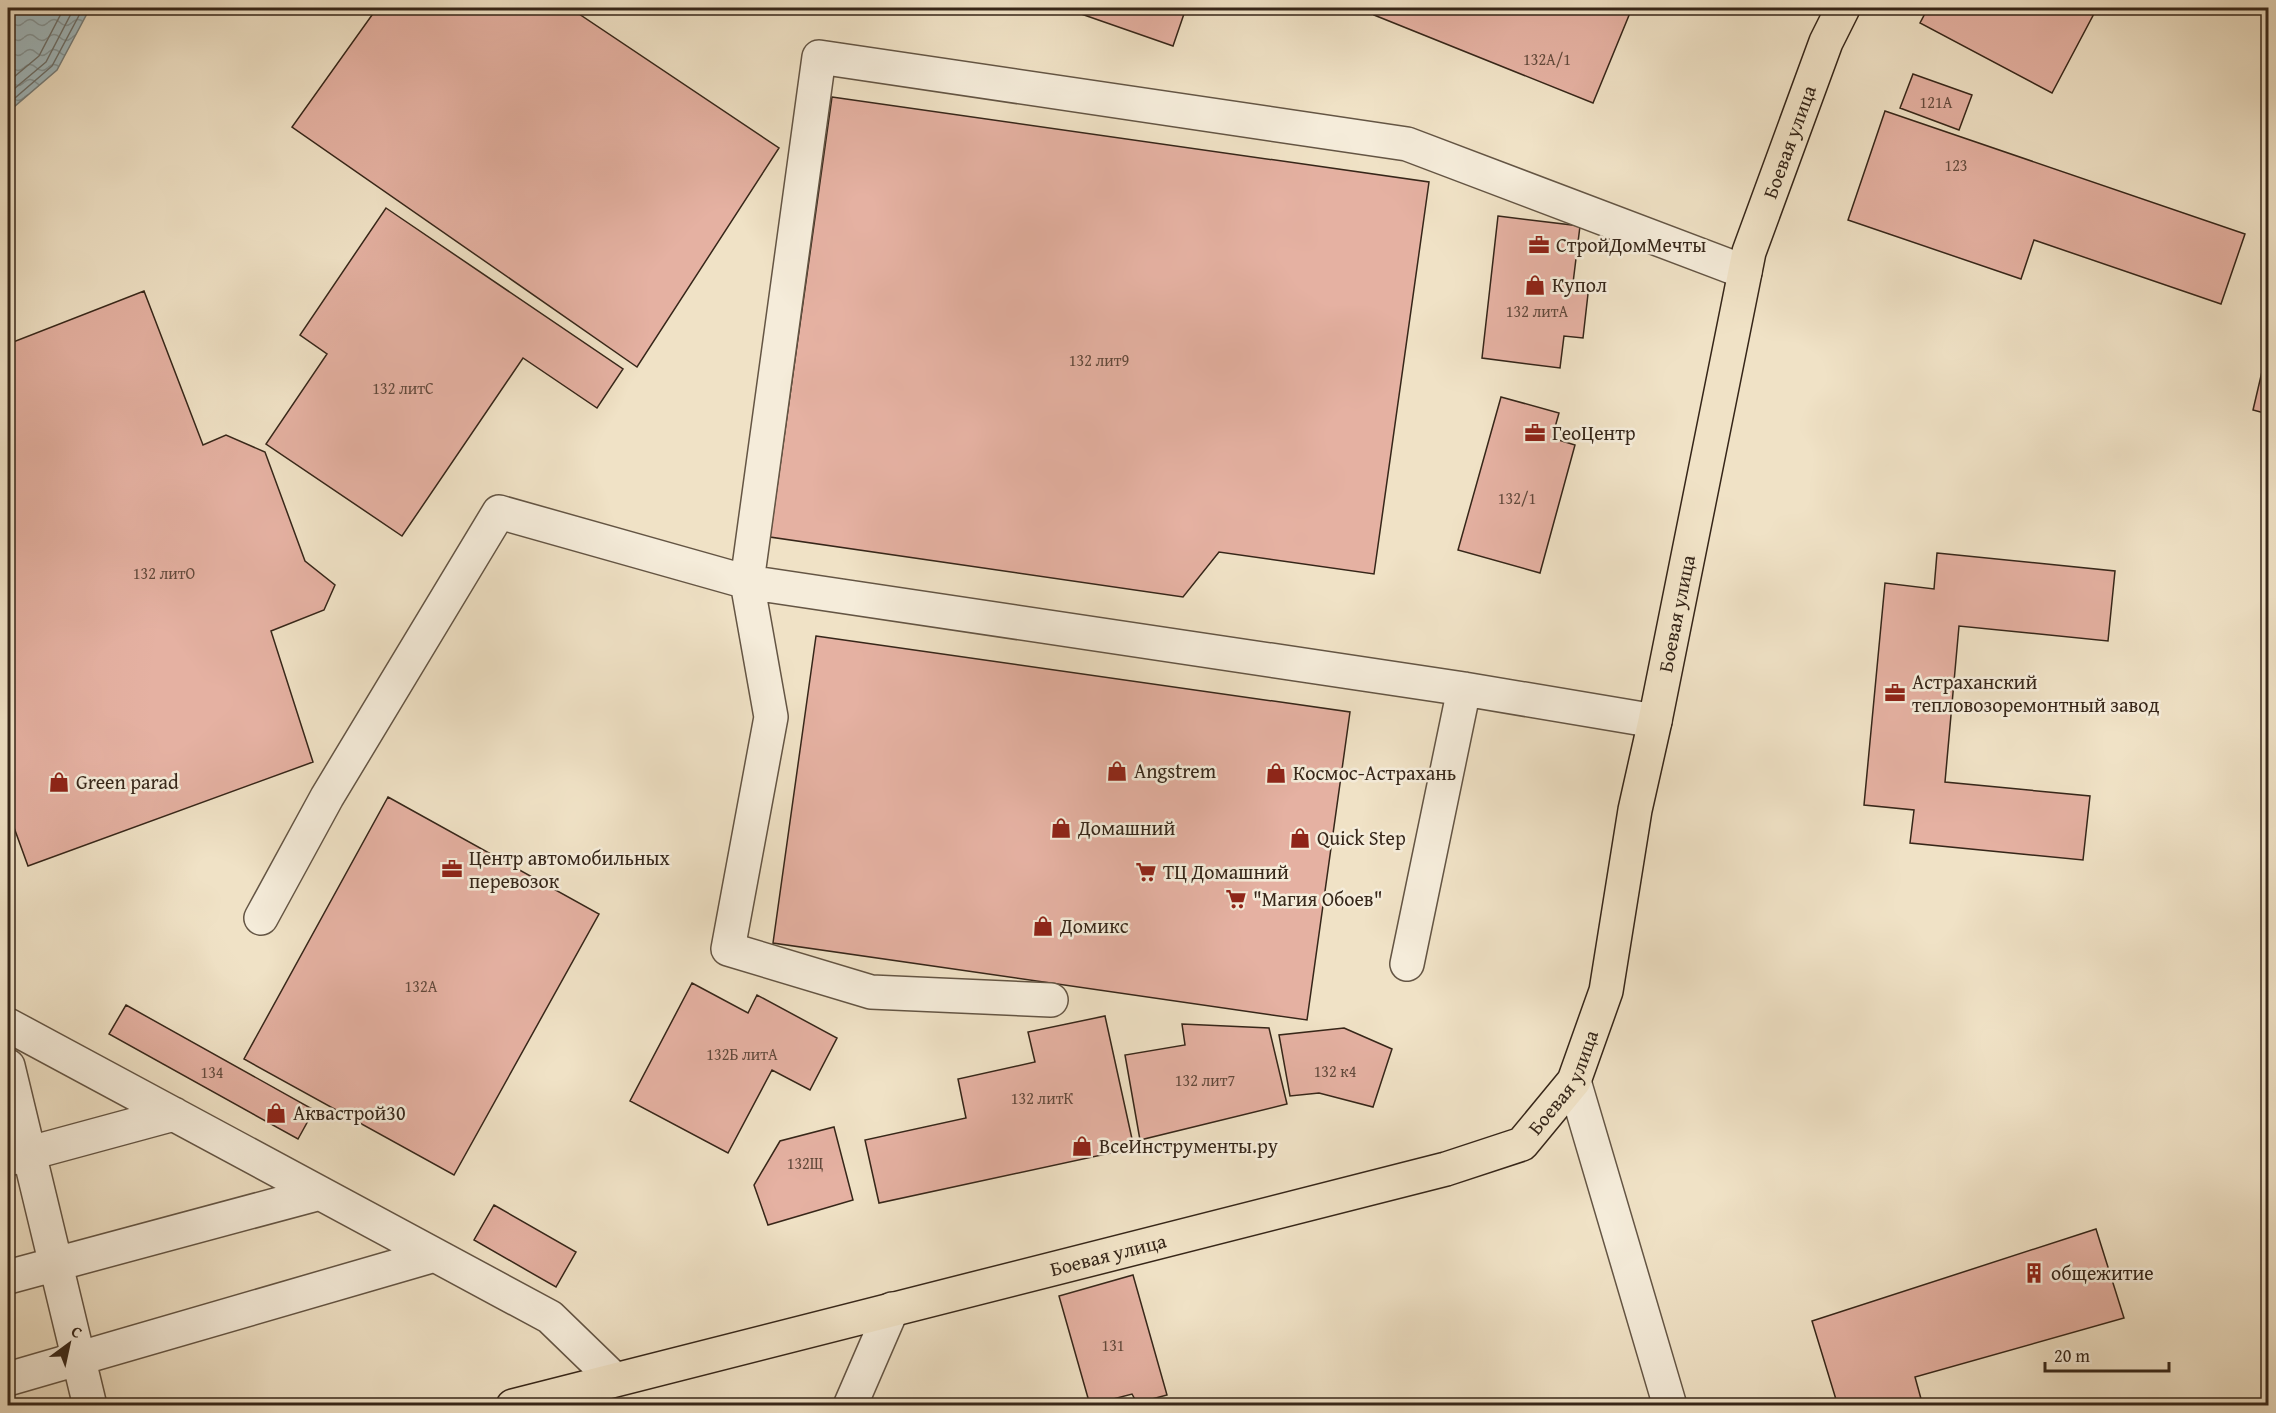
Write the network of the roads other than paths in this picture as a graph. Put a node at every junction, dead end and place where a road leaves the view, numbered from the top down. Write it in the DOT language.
graph roads {
  1 [pos="1843,8"];
  2 [pos="1745,272"];
  3 [pos="747,582"];
  4 [pos="1464,688"];
  5 [pos="1655,721"];
  6 [pos="261,918"];
  7 [pos="1407,964"];
  8 [pos="1051,1000"];
  9 [pos="8,1025"];
  10 [pos="8,1066"];
  11 [pos="1574,1081"];
  12 [pos="174,1114"];
  13 [pos="18,1156"];
  14 [pos="320,1192"];
  15 [pos="435,1255"];
  16 [pos="56,1264"];
  17 [pos="8,1277"];
  18 [pos="892,1309"];
  19 [pos="78,1359"];
  20 [pos="614,1378"];
  21 [pos="8,1379"];
  22 [pos="573,1401"];
  23 [pos="90,1406"];
  24 [pos="513,1406"];
  25 [pos="850,1406"];
  26 [pos="1670,1406"];
  1 -- 2 [label="main road, Боевая улица"];
  2 -- 3 [label="lane"];
  2 -- 5 [label="main road, Боевая улица"];
  3 -- 4 [label="lane"];
  3 -- 6 [label="lane"];
  3 -- 8 [label="lane"];
  4 -- 5 [label="lane"];
  4 -- 7 [label="lane"];
  5 -- 11 [label="main road, Боевая улица"];
  9 -- 12 [label="lane"];
  10 -- 13 [label="lane"];
  11 -- 18 [label="main road, Боевая улица"];
  11 -- 26 [label="lane"];
  12 -- 13 [label="lane"];
  12 -- 14 [label="lane"];
  13 -- 16 [label="lane"];
  14 -- 15 [label="lane"];
  14 -- 16 [label="lane"];
  15 -- 19 [label="lane"];
  15 -- 20 [label="lane"];
  16 -- 17 [label="lane"];
  16 -- 19 [label="lane"];
  18 -- 20 [label="main road, Боевая улица"];
  18 -- 25 [label="lane"];
  19 -- 21 [label="lane"];
  19 -- 23 [label="lane"];
  20 -- 22 [label="main road, Боевая улица"];
  22 -- 24 [label="main road, Боевая улица"];
}
